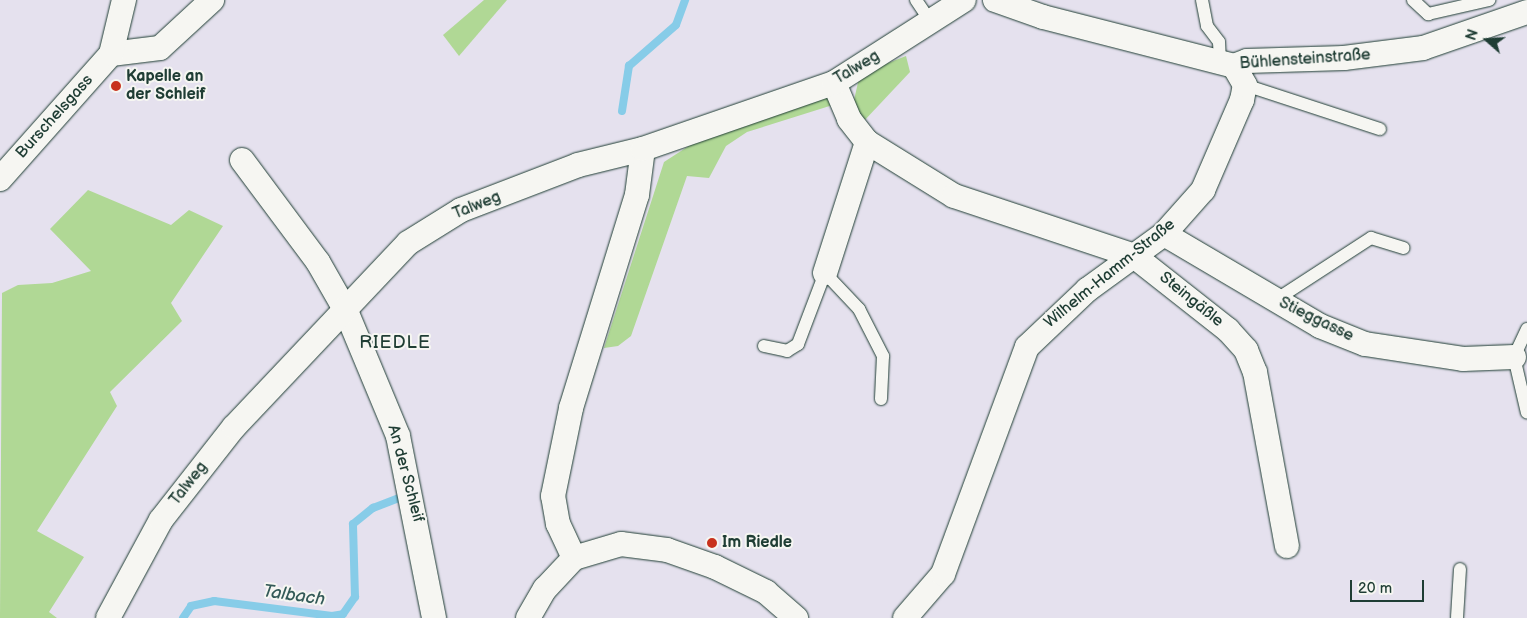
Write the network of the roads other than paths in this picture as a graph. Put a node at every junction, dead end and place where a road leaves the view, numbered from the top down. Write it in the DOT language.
graph roads {
  1 [pos="124,0"];
  2 [pos="212,0"];
  3 [pos="916,0"];
  4 [pos="964,0"];
  5 [pos="995,0"];
  6 [pos="1202,0"];
  7 [pos="1413,0"];
  8 [pos="1493,6"];
  9 [pos="1527,12"];
  10 [pos="932,22"];
  11 [pos="111,54"];
  12 [pos="1233,71"];
  13 [pos="834,83"];
  14 [pos="1380,130"];
  15 [pos="867,142"];
  16 [pos="643,149"];
  17 [pos="242,160"];
  18 [pos="0,179"];
  19 [pos="1164,234"];
  20 [pos="1404,248"];
  21 [pos="1134,256"];
  22 [pos="825,273"];
  23 [pos="1274,300"];
  24 [pos="346,311"];
  25 [pos="1527,329"];
  26 [pos="764,346"];
  27 [pos="1514,358"];
  28 [pos="881,399"];
  29 [pos="1527,413"];
  30 [pos="1287,546"];
  31 [pos="574,558"];
  32 [pos="1460,569"];
  33 [pos="108,618"];
  34 [pos="434,618"];
  35 [pos="528,618"];
  36 [pos="796,618"];
  37 [pos="905,618"];
  38 [pos="1457,618"];
  1 -- 11 [label="street"];
  2 -- 11 [label="street"];
  3 -- 10 [label="lane"];
  4 -- 10 [label="street, Talweg"];
  5 -- 12 [label="street, Bühlensteinstraße"];
  6 -- 12 [label="lane"];
  7 -- 8 [label="lane"];
  8 -- 9 [label="street, Bühlensteinstraße"];
  8 -- 12 [label="street, Bühlensteinstraße"];
  10 -- 13 [label="street, Talweg"];
  11 -- 18 [label="street, Burschelsgass"];
  12 -- 14 [label="lane"];
  12 -- 19 [label="street, Wilhelm-Hamm-Straße"];
  13 -- 15 [label="street, Steingäßle"];
  13 -- 16 [label="street, Talweg"];
  15 -- 21 [label="street, Steingäßle"];
  15 -- 22 [label="street"];
  16 -- 24 [label="street, Talweg"];
  16 -- 31 [label="street"];
  17 -- 24 [label="street, An der Schleif"];
  19 -- 21 [label="street, Wilhelm-Hamm-Straße"];
  19 -- 23 [label="street, Stieggasse"];
  20 -- 23 [label="lane"];
  21 -- 30 [label="street, Steingäßle"];
  21 -- 37 [label="street, Wilhelm-Hamm-Straße"];
  22 -- 26 [label="lane"];
  22 -- 28 [label="lane"];
  23 -- 27 [label="street, Stieggasse"];
  24 -- 33 [label="street, Talweg"];
  24 -- 34 [label="street, An der Schleif"];
  25 -- 27 [label="lane"];
  27 -- 29 [label="lane"];
  31 -- 35 [label="street"];
  31 -- 36 [label="street"];
  32 -- 38 [label="lane"];
}
